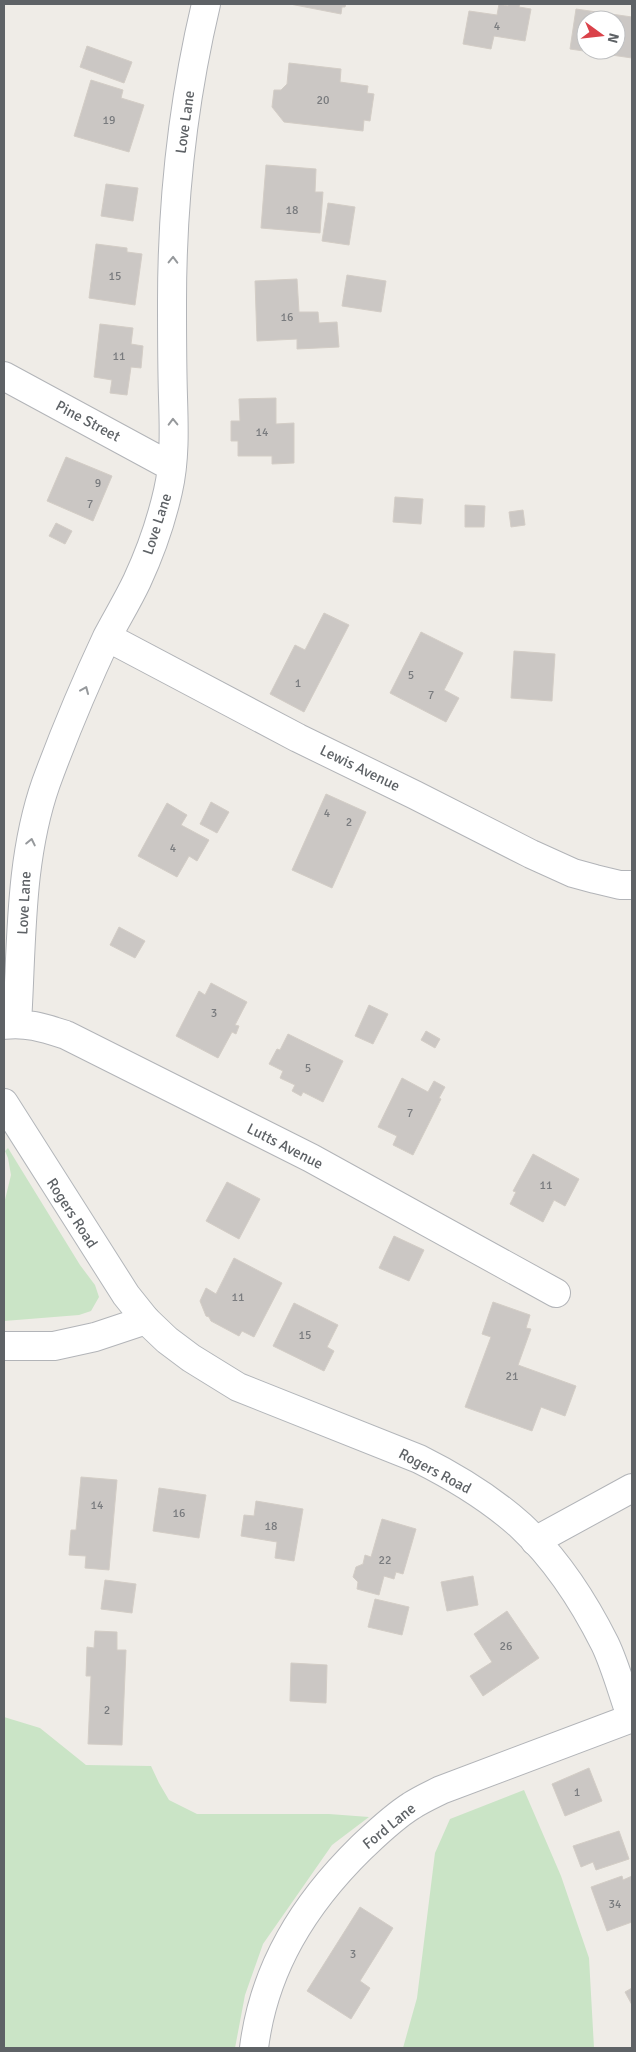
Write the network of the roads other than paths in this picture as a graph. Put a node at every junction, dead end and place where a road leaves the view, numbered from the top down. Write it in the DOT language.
graph roads {
  1 [pos="206,4"];
  2 [pos="4,376"];
  3 [pos="172,467"];
  4 [pos="107,637"];
  5 [pos="626,885"];
  6 [pos="11,1024"];
  7 [pos="4,1103"];
  8 [pos="556,1293"];
  9 [pos="146,1320"];
  10 [pos="4,1346"];
  11 [pos="632,1488"];
  12 [pos="535,1541"];
  13 [pos="632,1719"];
  14 [pos="254,2048"];
  3 -- 1 [label="street, Love Lane, one-way"];
  2 -- 3 [label="street, Pine Street"];
  3 -- 4 [label="street, Love Lane"];
  4 -- 5 [label="street, Lewis Avenue"];
  6 -- 4 [label="street, Love Lane, one-way"];
  6 -- 8 [label="street, Lutts Avenue"];
  7 -- 9 [label="street, Rogers Road"];
  9 -- 10 [label="street"];
  9 -- 12 [label="street, Rogers Road"];
  11 -- 12 [label="street"];
  12 -- 13 [label="street, Rogers Road"];
  13 -- 14 [label="street, Ford Lane"];
}
